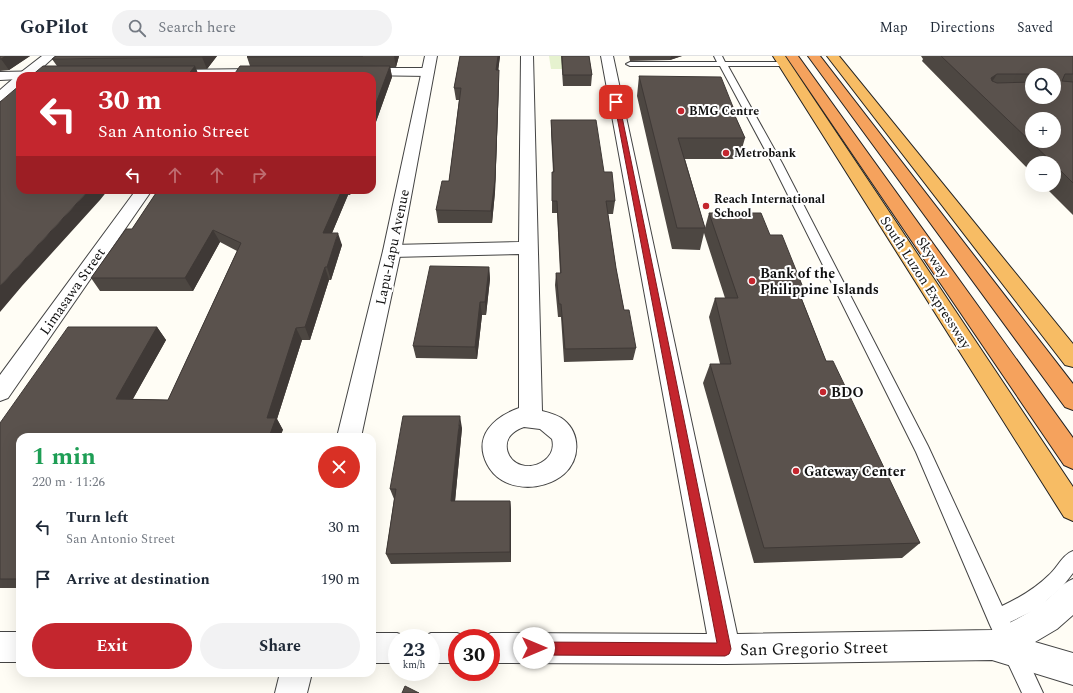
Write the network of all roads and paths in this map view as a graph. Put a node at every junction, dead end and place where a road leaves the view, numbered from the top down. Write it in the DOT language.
graph roads {
  1 [pos="49,56"];
  2 [pos="528,56"];
  3 [pos="607,56"];
  4 [pos="815,56"];
  5 [pos="833,56"];
  6 [pos="785,59"];
  7 [pos="720,60"];
  8 [pos="235,62"];
  9 [pos="429,64"];
  10 [pos="630,64"];
  11 [pos="30,72"];
  12 [pos="228,72"];
  13 [pos="346,72"];
  14 [pos="0,76"];
  15 [pos="16,76"];
  16 [pos="16,83"];
  17 [pos="0,97"];
  18 [pos="141,194"];
  19 [pos="528,248"];
  20 [pos="392,251"];
  21 [pos="1073,359"];
  22 [pos="0,392"];
  23 [pos="1073,396"];
  24 [pos="1073,401"];
  25 [pos="531,417"];
  26 [pos="350,433"];
  27 [pos="1073,458"];
  28 [pos="1073,509"];
  29 [pos="1073,559"];
  30 [pos="1073,593"];
  31 [pos="1002,638"];
  32 [pos="0,647"];
  33 [pos="16,647"];
  34 [pos="376,648"];
  35 [pos="388,648"];
  36 [pos="500,648"];
  37 [pos="725,649"];
  38 [pos="1073,669"];
  39 [pos="295,677"];
  40 [pos="291,693"];
  41 [pos="1033,693"];
  1 -- 11 [label="street"];
  2 -- 19 [label="street"];
  3 -- 37 [label="street"];
  4 -- 23 [label="highway"];
  4 -- 24 [label="highway, Skyway"];
  5 -- 21 [label="highway"];
  6 -- 7 [label="lane"];
  6 -- 27 [label="highway, Skyway"];
  6 -- 28 [label="highway, South Luzon Expressway"];
  7 -- 10 [label="lane"];
  7 -- 31 [label="lane"];
  8 -- 12 [label="street"];
  9 -- 13 [label="street"];
  9 -- 20 [label="street, Lapu-Lapu Avenue"];
  14 -- 15 [label="street"];
  16 -- 17 [label="street"];
  18 -- 22 [label="street, Limasawa Street"];
  19 -- 20 [label="street"];
  19 -- 25 [label="street"];
  20 -- 26 [label="street, Lapu-Lapu Avenue"];
  29 -- 31 [label="lane"];
  30 -- 31 [label="street, San Gregorio Street"];
  31 -- 37 [label="street, San Gregorio Street"];
  31 -- 38 [label="street, San Gregorio Street"];
  31 -- 41 [label="lane"];
  32 -- 33 [label="street"];
  34 -- 35 [label="street"];
  36 -- 37 [label="street, San Gregorio Street"];
  39 -- 40 [label="street"];
}
